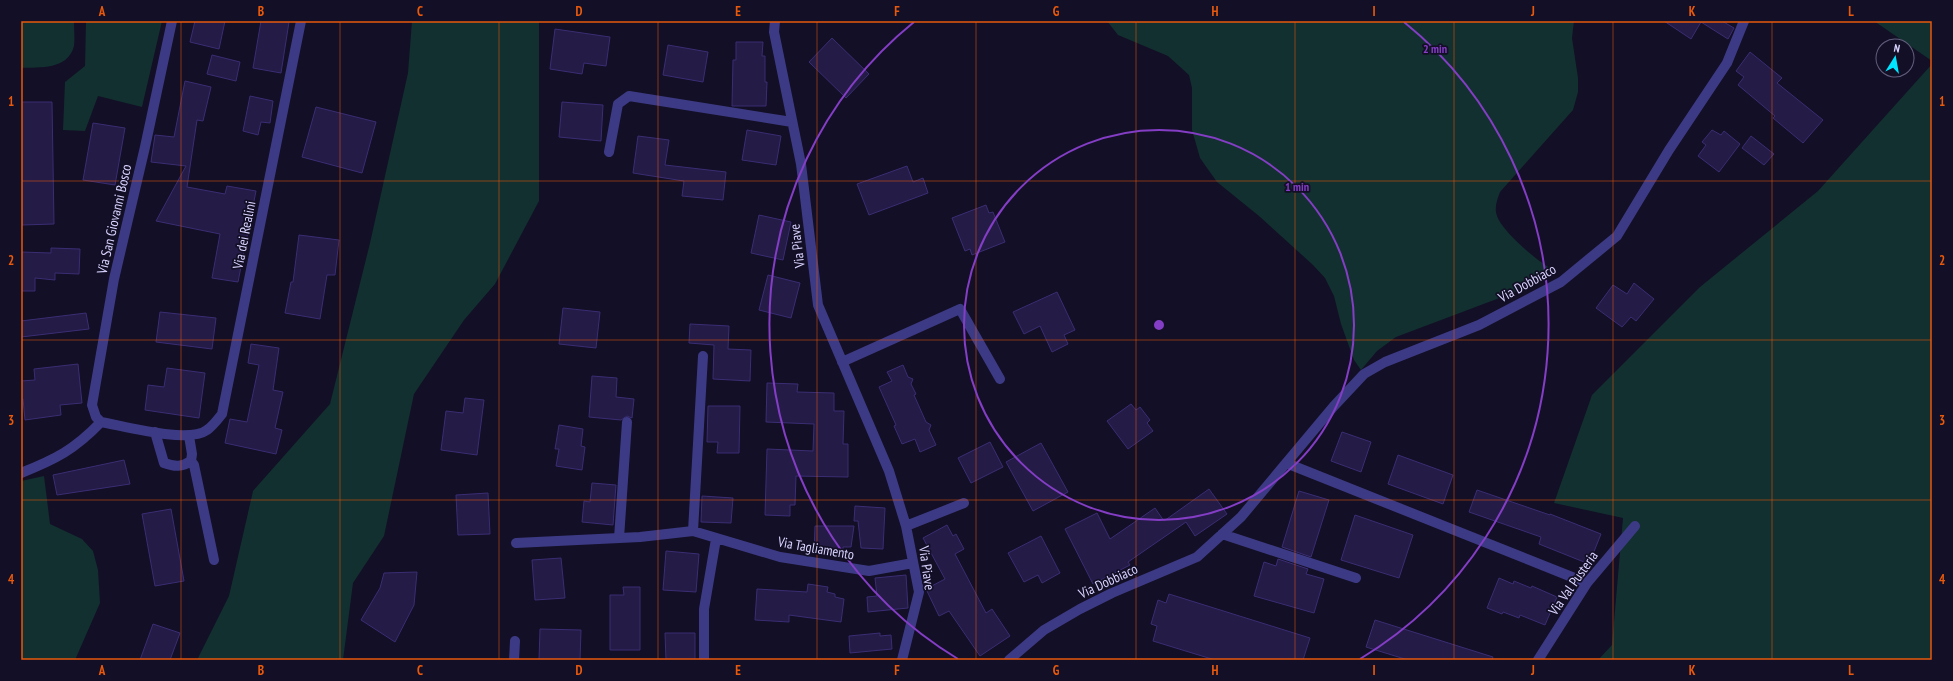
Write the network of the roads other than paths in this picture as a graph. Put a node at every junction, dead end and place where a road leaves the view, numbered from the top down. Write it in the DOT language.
graph roads {
  1 [pos="172,21"];
  2 [pos="302,21"];
  3 [pos="775,21"];
  4 [pos="1744,21"];
  5 [pos="792,122"];
  6 [pos="609,152"];
  7 [pos="702,356"];
  8 [pos="842,362"];
  9 [pos="1000,379"];
  10 [pos="100,422"];
  11 [pos="627,422"];
  12 [pos="155,432"];
  13 [pos="189,436"];
  14 [pos="191,461"];
  15 [pos="1286,463"];
  16 [pos="21,473"];
  17 [pos="964,503"];
  18 [pos="906,526"];
  19 [pos="1635,526"];
  20 [pos="693,532"];
  21 [pos="1222,534"];
  22 [pos="619,538"];
  23 [pos="716,539"];
  24 [pos="516,543"];
  25 [pos="214,560"];
  26 [pos="913,563"];
  27 [pos="1356,578"];
  28 [pos="1586,583"];
  29 [pos="515,641"];
  30 [pos="514,660"];
  31 [pos="704,660"];
  32 [pos="902,660"];
  33 [pos="1009,660"];
  34 [pos="1538,660"];
  1 -- 10 [label="street, Via San Giovanni Bosco"];
  2 -- 13 [label="street, Via dei Realini"];
  3 -- 5 [label="street, Via Piave"];
  4 -- 15 [label="street, Via Dobbiaco"];
  5 -- 6 [label="street"];
  5 -- 8 [label="street, Via Piave"];
  7 -- 20 [label="street"];
  8 -- 9 [label="street"];
  8 -- 18 [label="street, Via Piave"];
  10 -- 12 [label="street, Via dei Realini"];
  10 -- 16 [label="street"];
  11 -- 22 [label="street"];
  12 -- 13 [label="street, Via dei Realini"];
  12 -- 14 [label="street"];
  13 -- 14 [label="street"];
  14 -- 25 [label="street"];
  15 -- 21 [label="street, Via Dobbiaco"];
  15 -- 28 [label="street"];
  17 -- 18 [label="street"];
  18 -- 26 [label="street, Via Piave"];
  19 -- 28 [label="street, Via Val Pusteria"];
  20 -- 22 [label="street, Via Tagliamento"];
  20 -- 23 [label="street, Via Tagliamento"];
  21 -- 27 [label="street"];
  21 -- 33 [label="street, Via Dobbiaco"];
  22 -- 24 [label="street, Via Tagliamento"];
  23 -- 26 [label="street, Via Tagliamento"];
  23 -- 31 [label="street"];
  26 -- 32 [label="street, Via Piave"];
  28 -- 34 [label="street, Via Val Pusteria"];
  29 -- 30 [label="street"];
}
